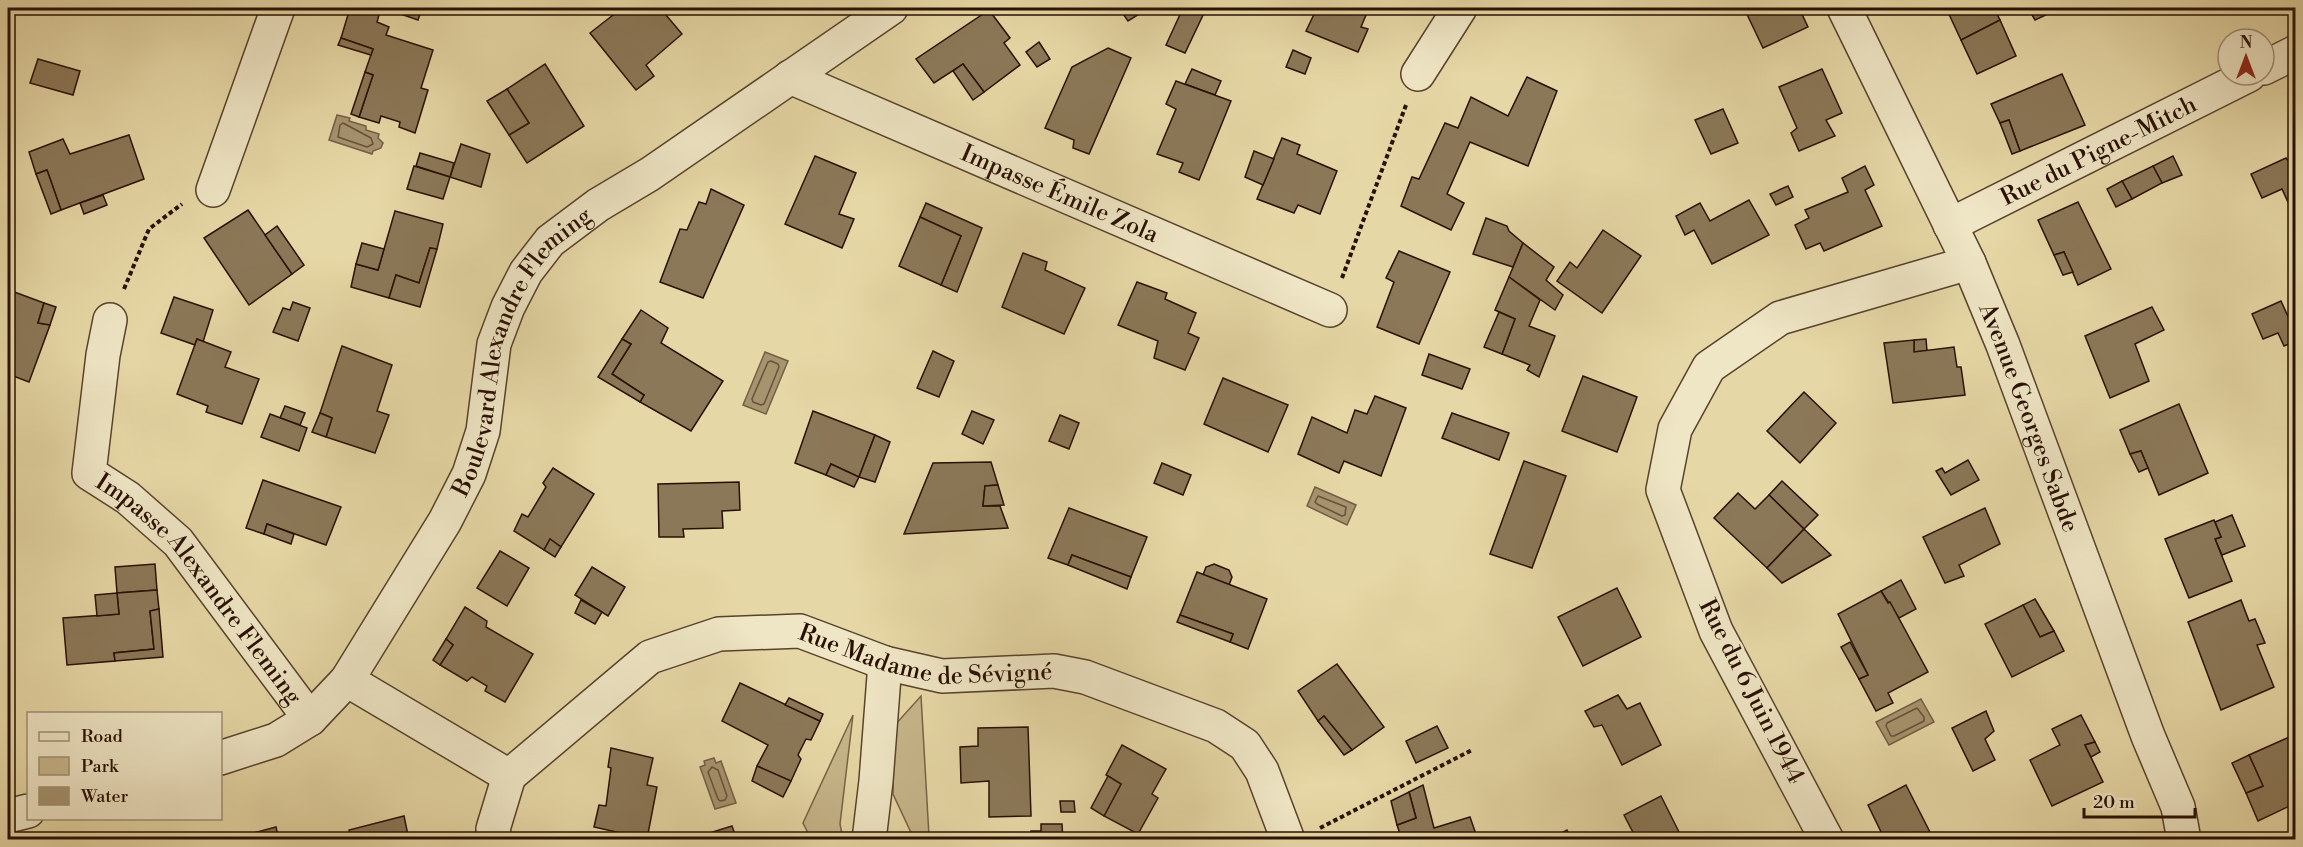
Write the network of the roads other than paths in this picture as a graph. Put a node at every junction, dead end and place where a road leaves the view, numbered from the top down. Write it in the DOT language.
graph roads {
  1 [pos="278,8"];
  2 [pos="891,8"];
  3 [pos="1460,8"];
  4 [pos="1844,8"];
  5 [pos="2295,52"];
  6 [pos="2276,62"];
  7 [pos="1418,74"];
  8 [pos="790,77"];
  9 [pos="2225,87"];
  10 [pos="213,190"];
  11 [pos="1950,225"];
  12 [pos="1969,263"];
  13 [pos="1330,310"];
  14 [pos="110,320"];
  15 [pos="885,663"];
  16 [pos="347,680"];
  17 [pos="310,719"];
  18 [pos="222,757"];
  19 [pos="509,776"];
  20 [pos="27,811"];
  21 [pos="8,816"];
  22 [pos="1303,834"];
  23 [pos="495,840"];
  24 [pos="869,840"];
  25 [pos="1827,840"];
  26 [pos="2184,840"];
  1 -- 10 [label="street"];
  2 -- 8 [label="street, Boulevard Alexandre Fleming"];
  3 -- 7 [label="street"];
  4 -- 11 [label="street, Avenue Georges Sabde"];
  5 -- 6 [label="street"];
  8 -- 13 [label="street, Impasse Émile Zola"];
  8 -- 16 [label="street, Boulevard Alexandre Fleming"];
  9 -- 11 [label="street, Rue du Pigne-Mitch"];
  11 -- 12 [label="street, Avenue Georges Sabde"];
  12 -- 25 [label="street, Rue du 6 Juin 1944"];
  12 -- 26 [label="street, Avenue Georges Sabde"];
  14 -- 17 [label="street, Impasse Alexandre Fleming"];
  15 -- 19 [label="street, Rue Madame de Sévigné"];
  15 -- 22 [label="street, Rue Madame de Sévigné"];
  15 -- 24 [label="street"];
  16 -- 17 [label="street, Boulevard Alexandre Fleming"];
  16 -- 19 [label="street"];
  17 -- 18 [label="street, Boulevard Alexandre Fleming"];
  19 -- 23 [label="street"];
  20 -- 21 [label="street"];
}
